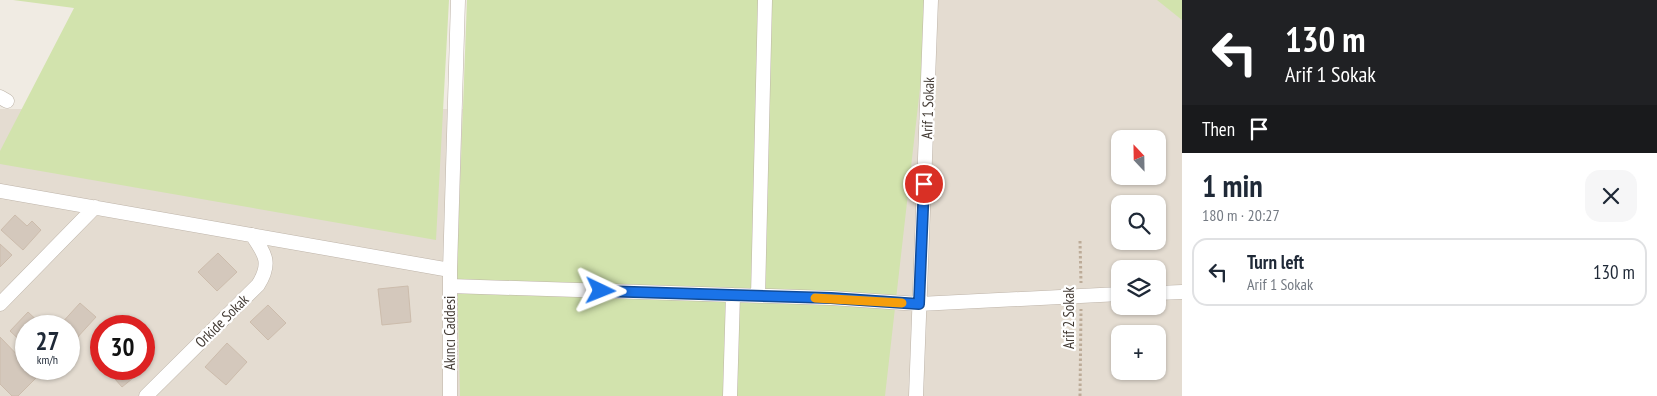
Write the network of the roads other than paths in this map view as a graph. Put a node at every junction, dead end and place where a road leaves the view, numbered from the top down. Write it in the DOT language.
graph roads {
  1 [pos="458,0"];
  2 [pos="765,0"];
  3 [pos="931,0"];
  4 [pos="0,190"];
  5 [pos="94,207"];
  6 [pos="252,235"];
  7 [pos="450,270"];
  8 [pos="450,286"];
  9 [pos="1111,294"];
  10 [pos="1166,294"];
  11 [pos="733,295"];
  12 [pos="1181,295"];
  13 [pos="758,296"];
  14 [pos="0,304"];
  15 [pos="919,304"];
  16 [pos="146,396"];
  17 [pos="450,396"];
  18 [pos="730,396"];
  19 [pos="916,396"];
  1 -- 7 [label="street, Akıncı Caddesi"];
  2 -- 13 [label="street"];
  3 -- 15 [label="street, Arif 1 Sokak"];
  4 -- 5 [label="street"];
  5 -- 6 [label="street"];
  5 -- 14 [label="street"];
  6 -- 7 [label="street"];
  6 -- 16 [label="street, Orkide Sokak"];
  7 -- 8 [label="street, Akıncı Caddesi"];
  8 -- 11 [label="street"];
  8 -- 17 [label="street, Akıncı Caddesi"];
  9 -- 15 [label="street"];
  10 -- 12 [label="street"];
  11 -- 13 [label="street"];
  11 -- 18 [label="street"];
  13 -- 15 [label="street"];
  15 -- 19 [label="street, Arif 1 Sokak"];
}
